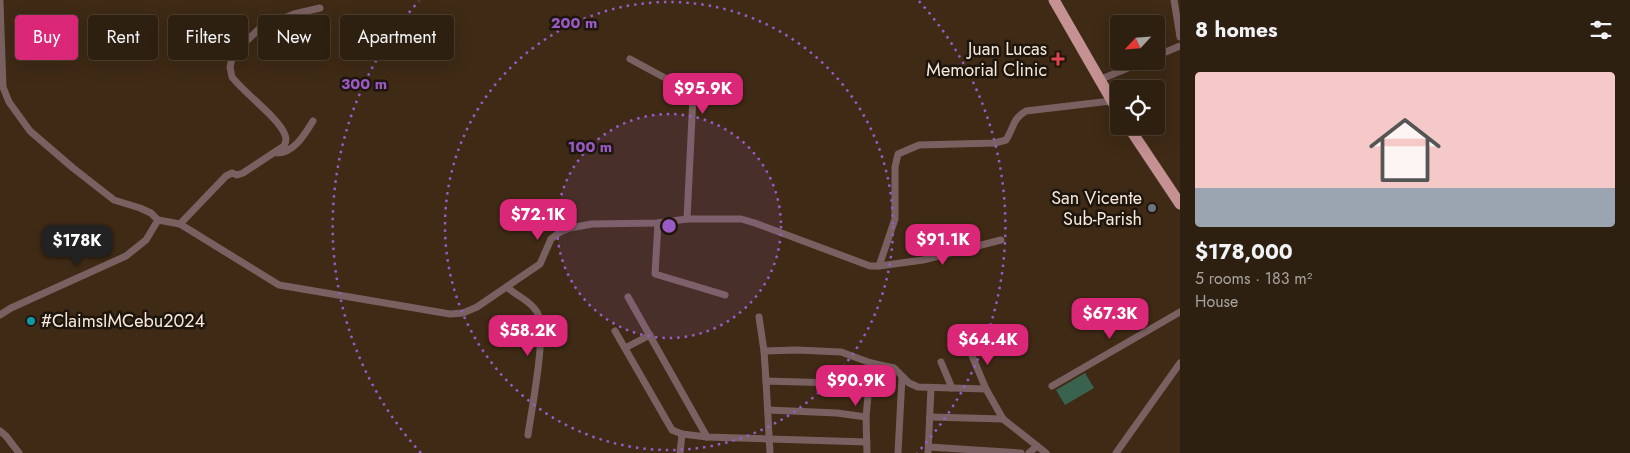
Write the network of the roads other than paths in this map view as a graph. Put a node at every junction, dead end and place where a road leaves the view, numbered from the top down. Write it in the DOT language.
graph roads {
  1 [pos="1054,0"];
  2 [pos="1174,0"];
  3 [pos="0,2"];
  4 [pos="320,8"];
  5 [pos="1180,36"];
  6 [pos="1180,46"];
  7 [pos="1165,52"];
  8 [pos="630,59"];
  9 [pos="1123,70"];
  10 [pos="1099,80"];
  11 [pos="1110,99"];
  12 [pos="1110,101"];
  13 [pos="313,121"];
  14 [pos="1134,135"];
  15 [pos="274,153"];
  16 [pos="1180,204"];
  17 [pos="687,219"];
  18 [pos="158,220"];
  19 [pos="180,224"];
  20 [pos="658,224"];
  21 [pos="1001,240"];
  22 [pos="879,266"];
  23 [pos="508,287"];
  24 [pos="725,295"];
  25 [pos="628,297"];
  26 [pos="1180,312"];
  27 [pos="0,315"];
  28 [pos="759,317"];
  29 [pos="615,331"];
  30 [pos="650,335"];
  31 [pos="625,348"];
  32 [pos="764,351"];
  33 [pos="970,351"];
  34 [pos="940,362"];
  35 [pos="871,363"];
  36 [pos="1180,363"];
  37 [pos="902,377"];
  38 [pos="766,381"];
  39 [pos="870,384"];
  40 [pos="1052,386"];
  41 [pos="932,388"];
  42 [pos="952,388"];
  43 [pos="986,389"];
  44 [pos="768,410"];
  45 [pos="930,416"];
  46 [pos="866,417"];
  47 [pos="1003,419"];
  48 [pos="0,431"];
  49 [pos="682,434"];
  50 [pos="528,435"];
  51 [pos="707,437"];
  52 [pos="770,439"];
  53 [pos="867,442"];
  54 [pos="1037,446"];
  55 [pos="928,450"];
  56 [pos="19,453"];
  57 [pos="680,453"];
  58 [pos="770,453"];
  59 [pos="866,453"];
  60 [pos="898,453"];
  61 [pos="1021,453"];
  62 [pos="1029,453"];
  63 [pos="1046,453"];
  64 [pos="1116,453"];
  1 -- 10 [label="main road"];
  2 -- 5 [label="street"];
  3 -- 18 [label="street"];
  4 -- 15 [label="street"];
  6 -- 7 [label="street"];
  8 -- 17 [label="street"];
  9 -- 10 [label="street"];
  10 -- 11 [label="main road"];
  12 -- 22 [label="street"];
  13 -- 15 [label="street"];
  14 -- 16 [label="main road"];
  15 -- 19 [label="street"];
  17 -- 20 [label="street"];
  17 -- 22 [label="street"];
  18 -- 19 [label="street"];
  18 -- 27 [label="street"];
  19 -- 23 [label="street"];
  20 -- 23 [label="street"];
  20 -- 24 [label="street"];
  21 -- 22 [label="street"];
  23 -- 50 [label="street"];
  25 -- 30 [label="street"];
  26 -- 40 [label="street"];
  28 -- 32 [label="street"];
  29 -- 31 [label="street"];
  30 -- 31 [label="street"];
  30 -- 51 [label="street"];
  31 -- 49 [label="street"];
  32 -- 35 [label="street"];
  32 -- 38 [label="street"];
  33 -- 43 [label="street"];
  34 -- 42 [label="street"];
  35 -- 37 [label="street"];
  35 -- 39 [label="street"];
  36 -- 64 [label="street"];
  37 -- 41 [label="street"];
  37 -- 60 [label="street"];
  38 -- 39 [label="street"];
  38 -- 44 [label="street"];
  39 -- 46 [label="street"];
  41 -- 42 [label="street"];
  41 -- 45 [label="street"];
  42 -- 43 [label="street"];
  43 -- 47 [label="street"];
  44 -- 46 [label="street"];
  44 -- 52 [label="street"];
  45 -- 47 [label="street"];
  45 -- 55 [label="street"];
  46 -- 53 [label="street"];
  47 -- 54 [label="street"];
  48 -- 56 [label="street"];
  49 -- 51 [label="street"];
  49 -- 57 [label="street"];
  51 -- 52 [label="street"];
  52 -- 53 [label="street"];
  52 -- 58 [label="street"];
  53 -- 59 [label="street"];
  54 -- 62 [label="street"];
  54 -- 63 [label="street"];
  55 -- 61 [label="street"];
}
